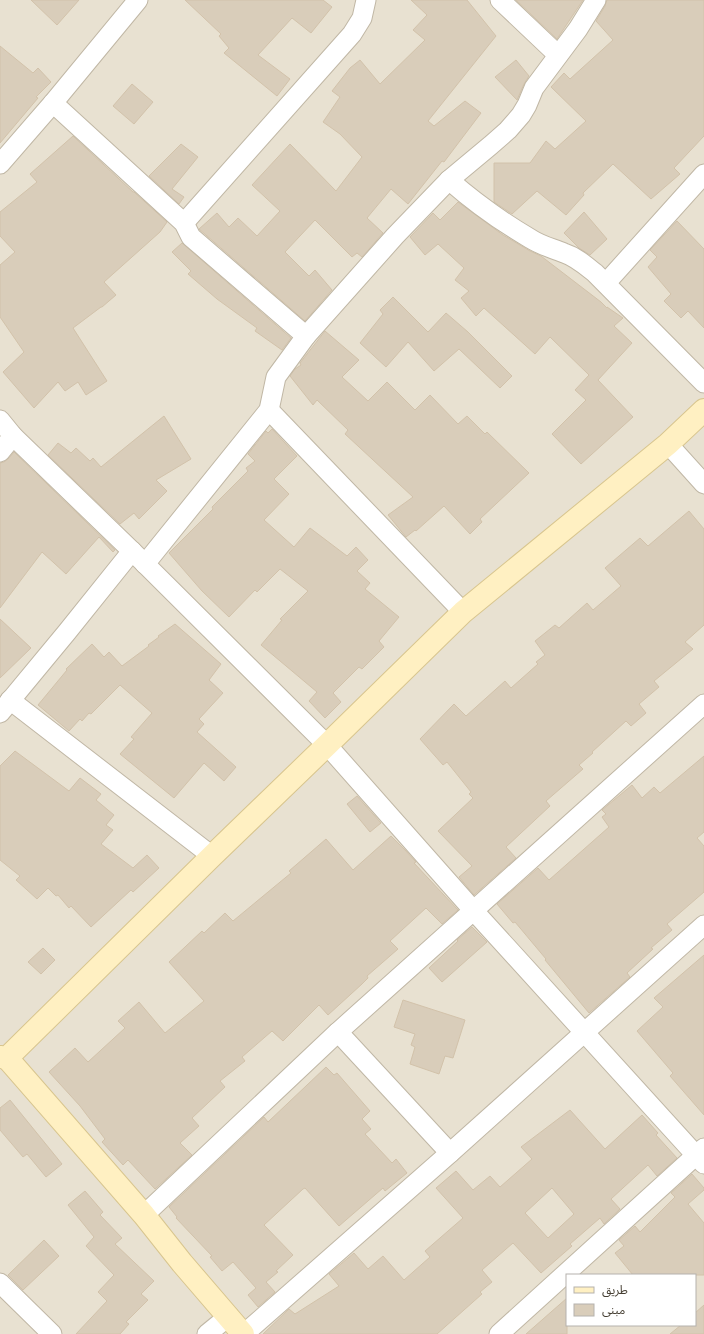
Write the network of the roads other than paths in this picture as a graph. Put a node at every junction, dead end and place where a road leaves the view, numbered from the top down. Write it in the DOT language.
graph roads {
  1 [pos="138,0"];
  2 [pos="366,0"];
  3 [pos="500,0"];
  4 [pos="596,0"];
  5 [pos="558,55"];
  6 [pos="53,103"];
  7 [pos="0,164"];
  8 [pos="704,174"];
  9 [pos="449,180"];
  10 [pos="184,223"];
  11 [pos="606,284"];
  12 [pos="306,336"];
  13 [pos="704,383"];
  14 [pos="269,410"];
  15 [pos="704,410"];
  16 [pos="0,420"];
  17 [pos="13,436"];
  18 [pos="668,444"];
  19 [pos="0,452"];
  20 [pos="704,484"];
  21 [pos="132,551"];
  22 [pos="145,564"];
  23 [pos="463,612"];
  24 [pos="704,704"];
  25 [pos="5,707"];
  26 [pos="327,745"];
  27 [pos="212,856"];
  28 [pos="473,910"];
  29 [pos="704,925"];
  30 [pos="338,1032"];
  31 [pos="585,1032"];
  32 [pos="2,1055"];
  33 [pos="450,1153"];
  34 [pos="701,1156"];
  35 [pos="144,1215"];
  36 [pos="567,1274"];
  37 [pos="566,1275"];
  38 [pos="0,1283"];
  39 [pos="229,1316"];
  40 [pos="52,1334"];
  41 [pos="207,1334"];
  42 [pos="244,1334"];
  43 [pos="499,1334"];
  1 -- 6 [label="street"];
  2 -- 10 [label="street"];
  3 -- 5 [label="street"];
  4 -- 5 [label="street"];
  5 -- 9 [label="street"];
  6 -- 7 [label="street"];
  6 -- 10 [label="street"];
  8 -- 11 [label="street"];
  9 -- 11 [label="street"];
  9 -- 12 [label="street"];
  10 -- 12 [label="street"];
  11 -- 13 [label="street"];
  12 -- 14 [label="street"];
  14 -- 22 [label="street"];
  14 -- 23 [label="street"];
  15 -- 18 [label="street"];
  16 -- 17 [label="street"];
  17 -- 19 [label="street"];
  17 -- 21 [label="street"];
  18 -- 20 [label="street"];
  18 -- 23 [label="street"];
  21 -- 22 [label="street"];
  21 -- 25 [label="street"];
  22 -- 26 [label="street"];
  23 -- 26 [label="street"];
  24 -- 28 [label="street"];
  25 -- 27 [label="street"];
  26 -- 27 [label="street"];
  26 -- 28 [label="street"];
  27 -- 32 [label="street"];
  28 -- 30 [label="street"];
  28 -- 31 [label="street"];
  29 -- 31 [label="street"];
  30 -- 33 [label="street"];
  30 -- 35 [label="street"];
  31 -- 33 [label="street"];
  31 -- 34 [label="street"];
  32 -- 35 [label="street"];
  33 -- 42 [label="street"];
  34 -- 36 [label="street"];
  35 -- 39 [label="street"];
  37 -- 43 [label="street"];
  38 -- 40 [label="street"];
  39 -- 41 [label="street"];
  39 -- 42 [label="street"];
}
